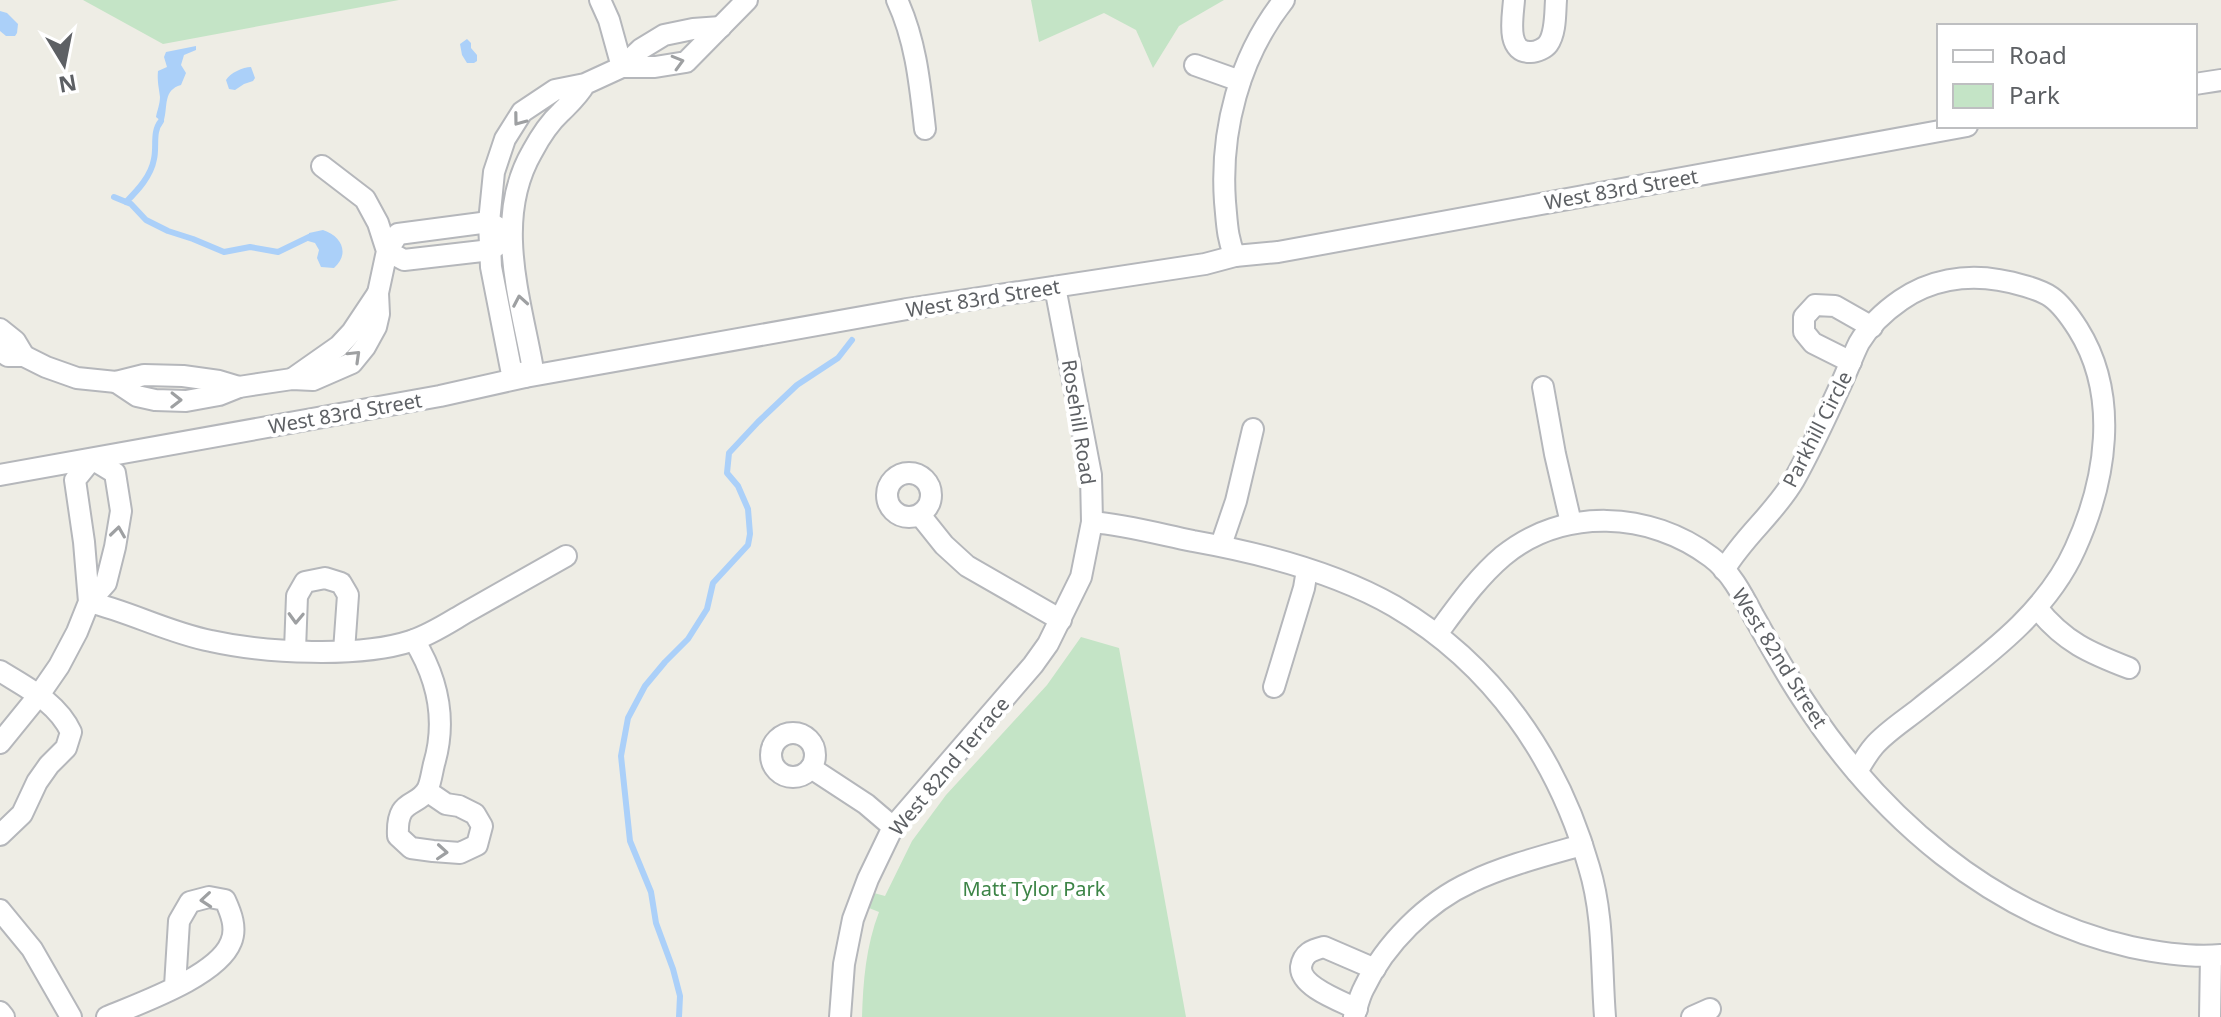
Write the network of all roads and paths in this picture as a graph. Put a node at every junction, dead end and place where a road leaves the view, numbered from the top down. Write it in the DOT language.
graph roads {
  1 [pos="600,0"];
  2 [pos="747,0"];
  3 [pos="897,0"];
  4 [pos="1284,0"];
  5 [pos="1514,0"];
  6 [pos="1556,0"];
  7 [pos="721,27"];
  8 [pos="1195,65"];
  9 [pos="622,67"];
  10 [pos="2221,80"];
  11 [pos="1240,81"];
  12 [pos="585,84"];
  13 [pos="2197,84"];
  14 [pos="1956,128"];
  15 [pos="925,129"];
  16 [pos="322,166"];
  17 [pos="489,222"];
  18 [pos="511,235"];
  19 [pos="491,250"];
  20 [pos="387,251"];
  21 [pos="1235,256"];
  22 [pos="1055,287"];
  23 [pos="1872,327"];
  24 [pos="0,329"];
  25 [pos="0,351"];
  26 [pos="24,356"];
  27 [pos="1851,362"];
  28 [pos="525,377"];
  29 [pos="1543,387"];
  30 [pos="1253,429"];
  31 [pos="92,459"];
  32 [pos="0,475"];
  33 [pos="920,515"];
  34 [pos="1092,522"];
  35 [pos="1571,523"];
  36 [pos="1221,545"];
  37 [pos="566,556"];
  38 [pos="1307,570"];
  39 [pos="1724,570"];
  40 [pos="89,602"];
  41 [pos="2037,608"];
  42 [pos="1061,620"];
  43 [pos="1437,634"];
  44 [pos="414,640"];
  45 [pos="295,650"];
  46 [pos="344,651"];
  47 [pos="2129,668"];
  48 [pos="0,671"];
  49 [pos="1274,687"];
  50 [pos="39,695"];
  51 [pos="0,743"];
  52 [pos="811,768"];
  53 [pos="1857,772"];
  54 [pos="427,791"];
  55 [pos="893,827"];
  56 [pos="0,835"];
  57 [pos="1582,845"];
  58 [pos="0,910"];
  59 [pos="2216,956"];
  60 [pos="1375,969"];
  61 [pos="175,986"];
  62 [pos="0,1012"];
  63 [pos="1355,1013"];
  64 [pos="4,1017"];
  65 [pos="71,1017"];
  66 [pos="107,1017"];
  67 [pos="840,1017"];
  68 [pos="1605,1017"];
  69 [pos="2210,1017"];
  1 -- 9 [label="street"];
  2 -- 7 [label="street"];
  3 -- 15 [label="street"];
  4 -- 11 [label="street"];
  5 -- 6 [label="street"];
  7 -- 9 [label="street"];
  9 -- 7 [label="street, one-way"];
  8 -- 11 [label="street"];
  9 -- 12 [label="street"];
  10 -- 13 [label="street"];
  11 -- 21 [label="street"];
  12 -- 17 [label="street, one-way"];
  12 -- 18 [label="street"];
  14 -- 21 [label="street, West 83rd Street"];
  16 -- 20 [label="street"];
  17 -- 18 [label="street"];
  17 -- 19 [label="street"];
  17 -- 20 [label="street"];
  18 -- 19 [label="street"];
  28 -- 18 [label="street, one-way"];
  19 -- 20 [label="street"];
  19 -- 28 [label="street"];
  20 -- 26 [label="street"];
  21 -- 22 [label="street, West 83rd Street"];
  22 -- 28 [label="street, West 83rd Street"];
  22 -- 34 [label="street, Rosehill Road"];
  23 -- 27 [label="street, Parkhill Circle"];
  23 -- 27 [label="street, Parkhill Circle"];
  23 -- 41 [label="street, Parkhill Circle"];
  24 -- 26 [label="street"];
  25 -- 26 [label="street"];
  27 -- 39 [label="street, Parkhill Circle"];
  28 -- 31 [label="street, West 83rd Street"];
  29 -- 35 [label="street"];
  30 -- 36 [label="street"];
  31 -- 32 [label="street, West 83rd Street"];
  31 -- 40 [label="street"];
  40 -- 31 [label="street, one-way"];
  33 -- 42 [label="street"];
  34 -- 36 [label="street"];
  34 -- 42 [label="street, West 82nd Terrace"];
  35 -- 39 [label="street, West 82nd Street"];
  35 -- 43 [label="street, West 82nd Street"];
  36 -- 38 [label="street"];
  37 -- 44 [label="street"];
  38 -- 43 [label="street"];
  38 -- 49 [label="street"];
  39 -- 53 [label="street, West 82nd Street"];
  40 -- 45 [label="street"];
  40 -- 50 [label="street"];
  41 -- 47 [label="street"];
  41 -- 53 [label="street, Parkhill Circle"];
  42 -- 55 [label="street, West 82nd Terrace"];
  43 -- 57 [label="street"];
  44 -- 46 [label="street"];
  44 -- 54 [label="street"];
  45 -- 46 [label="street"];
  46 -- 45 [label="street, one-way"];
  48 -- 50 [label="street"];
  50 -- 51 [label="street"];
  50 -- 56 [label="street"];
  52 -- 55 [label="street"];
  53 -- 59 [label="street, West 82nd Street"];
  55 -- 67 [label="street, West 82nd Terrace"];
  57 -- 60 [label="street"];
  57 -- 68 [label="street"];
  58 -- 65 [label="street"];
  59 -- 69 [label="street"];
  60 -- 63 [label="street"];
  60 -- 63 [label="street"];
  61 -- 66 [label="street"];
  62 -- 64 [label="street"];
}
